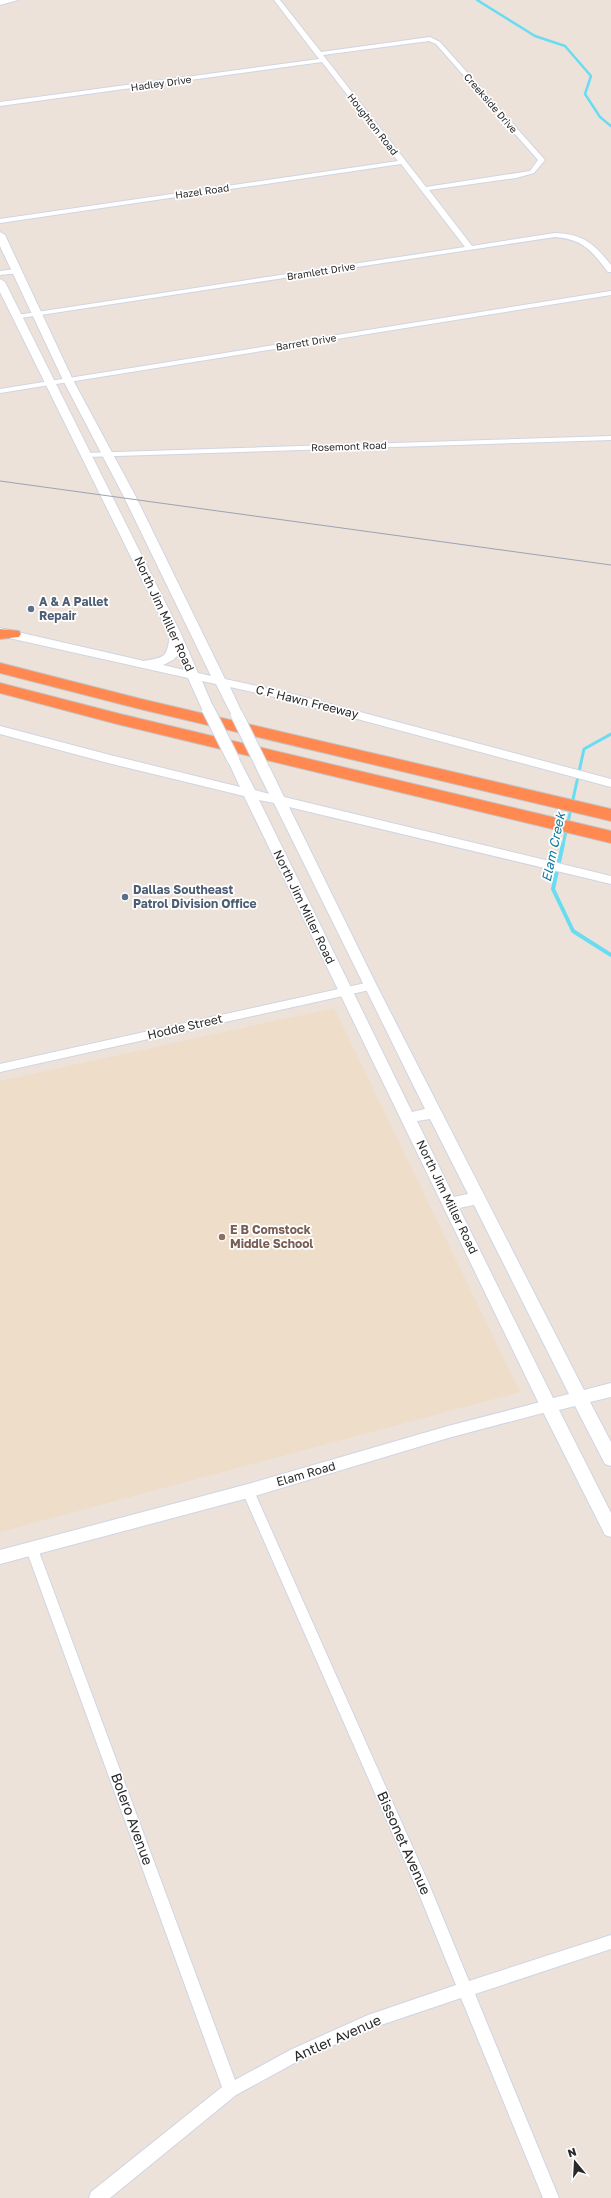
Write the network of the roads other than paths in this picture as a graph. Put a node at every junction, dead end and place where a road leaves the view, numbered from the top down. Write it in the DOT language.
graph roads {
  1 [pos="14,0"];
  2 [pos="276,0"];
  3 [pos="0,2"];
  4 [pos="318,54"];
  5 [pos="323,60"];
  6 [pos="0,104"];
  7 [pos="403,162"];
  8 [pos="424,189"];
  9 [pos="0,221"];
  10 [pos="0,235"];
  11 [pos="470,248"];
  12 [pos="611,270"];
  13 [pos="16,271"];
  14 [pos="0,273"];
  15 [pos="0,282"];
  16 [pos="611,293"];
  17 [pos="36,314"];
  18 [pos="17,317"];
  19 [pos="68,380"];
  20 [pos="49,383"];
  21 [pos="0,391"];
  22 [pos="611,438"];
  23 [pos="106,454"];
  24 [pos="86,455"];
  25 [pos="4,633"];
  26 [pos="175,634"];
  27 [pos="143,664"];
  28 [pos="0,668"];
  29 [pos="193,676"];
  30 [pos="220,681"];
  31 [pos="0,688"];
  32 [pos="0,730"];
  33 [pos="607,782"];
  34 [pos="248,791"];
  35 [pos="278,800"];
  36 [pos="603,813"];
  37 [pos="611,837"];
  38 [pos="303,849"];
  39 [pos="279,856"];
  40 [pos="611,880"];
  41 [pos="333,912"];
  42 [pos="309,916"];
  43 [pos="370,986"];
  44 [pos="345,991"];
  45 [pos="0,1068"];
  46 [pos="435,1112"];
  47 [pos="408,1118"];
  48 [pos="477,1198"];
  49 [pos="450,1204"];
  50 [pos="611,1390"];
  51 [pos="579,1398"];
  52 [pos="548,1406"];
  53 [pos="611,1459"];
  54 [pos="248,1491"];
  55 [pos="611,1530"];
  56 [pos="32,1549"];
  57 [pos="0,1557"];
  58 [pos="611,1942"];
  59 [pos="466,1988"];
  60 [pos="232,2090"];
  61 [pos="97,2198"];
  62 [pos="552,2198"];
  1 -- 3 [label="main road"];
  2 -- 4 [label="street, Houghton Road"];
  4 -- 5 [label="street, Houghton Road"];
  4 -- 8 [label="street, Creekside Drive"];
  5 -- 6 [label="street, Hadley Drive"];
  5 -- 7 [label="street, Houghton Road"];
  7 -- 8 [label="street, Houghton Road"];
  7 -- 9 [label="street, Hazel Road"];
  8 -- 11 [label="street, Houghton Road"];
  10 -- 13 [label="main road, North Jim Miller Road"];
  11 -- 12 [label="street, Bramlett Drive"];
  11 -- 17 [label="street, Bramlett Drive"];
  13 -- 14 [label="street"];
  13 -- 17 [label="main road, North Jim Miller Road"];
  15 -- 18 [label="main road, North Jim Miller Road"];
  16 -- 19 [label="street, Barrett Drive"];
  17 -- 18 [label="street, Bramlett Drive"];
  17 -- 19 [label="main road, North Jim Miller Road"];
  18 -- 20 [label="main road, North Jim Miller Road"];
  19 -- 20 [label="street, Barrett Drive"];
  19 -- 23 [label="main road, North Jim Miller Road"];
  20 -- 21 [label="street, Barrett Drive"];
  20 -- 24 [label="main road, North Jim Miller Road"];
  22 -- 23 [label="street, Rosemont Road"];
  23 -- 24 [label="street, Rosemont Road"];
  23 -- 30 [label="main road, North Jim Miller Road"];
  24 -- 26 [label="main road, North Jim Miller Road"];
  25 -- 27 [label="main road, C F Hawn Freeway"];
  26 -- 27 [label="main road"];
  26 -- 29 [label="main road, North Jim Miller Road"];
  27 -- 29 [label="main road, C F Hawn Freeway"];
  28 -- 36 [label="highway"];
  29 -- 30 [label="main road, C F Hawn Freeway"];
  29 -- 34 [label="main road, North Jim Miller Road, bridge"];
  30 -- 33 [label="main road, C F Hawn Freeway"];
  30 -- 35 [label="main road, North Jim Miller Road, bridge"];
  31 -- 37 [label="highway"];
  32 -- 34 [label="main road"];
  34 -- 35 [label="main road"];
  34 -- 39 [label="main road, North Jim Miller Road"];
  35 -- 38 [label="main road, North Jim Miller Road"];
  35 -- 40 [label="main road"];
  38 -- 39 [label="main road"];
  38 -- 41 [label="main road, North Jim Miller Road"];
  39 -- 42 [label="main road, North Jim Miller Road"];
  41 -- 42 [label="main road"];
  41 -- 43 [label="main road, North Jim Miller Road"];
  42 -- 44 [label="main road, North Jim Miller Road"];
  43 -- 44 [label="street, Hodde Street"];
  43 -- 46 [label="main road, North Jim Miller Road"];
  44 -- 45 [label="street, Hodde Street"];
  44 -- 47 [label="main road, North Jim Miller Road"];
  46 -- 47 [label="main road"];
  46 -- 48 [label="main road, North Jim Miller Road"];
  47 -- 49 [label="main road, North Jim Miller Road"];
  48 -- 49 [label="main road"];
  48 -- 51 [label="main road, North Jim Miller Road"];
  49 -- 52 [label="main road, North Jim Miller Road"];
  50 -- 51 [label="main road, Elam Road"];
  51 -- 52 [label="main road, Elam Road"];
  51 -- 53 [label="main road, North Jim Miller Road"];
  52 -- 54 [label="street, Elam Road"];
  52 -- 55 [label="main road, North Jim Miller Road"];
  54 -- 56 [label="street, Elam Road"];
  54 -- 59 [label="street, Bissonet Avenue"];
  56 -- 57 [label="street, Elam Road"];
  56 -- 60 [label="street, Bolero Avenue"];
  58 -- 59 [label="street, Antler Avenue"];
  59 -- 60 [label="street, Antler Avenue"];
  59 -- 62 [label="street, Bissonet Avenue"];
  60 -- 61 [label="street, Antler Avenue"];
}
